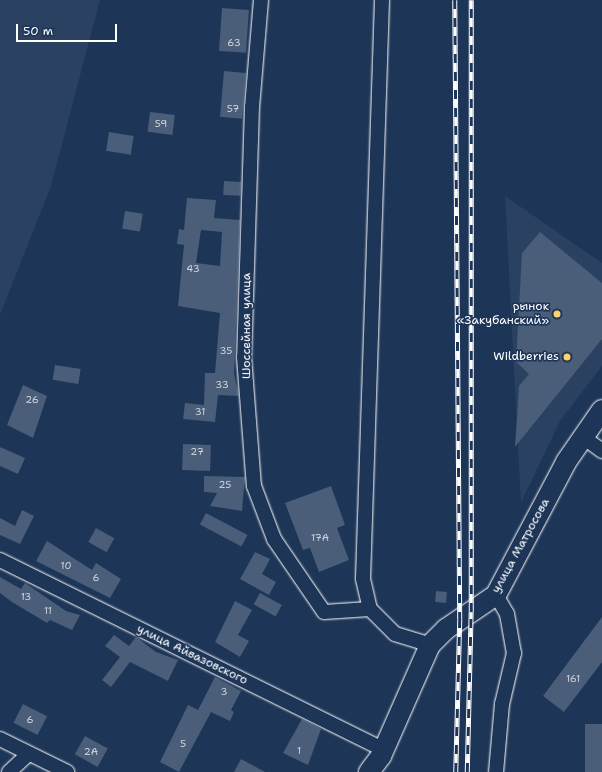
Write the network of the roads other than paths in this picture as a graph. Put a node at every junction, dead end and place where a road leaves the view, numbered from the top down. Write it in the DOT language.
graph roads {
  1 [pos="261,0"];
  2 [pos="382,0"];
  3 [pos="602,410"];
  4 [pos="583,437"];
  5 [pos="602,451"];
  6 [pos="0,560"];
  7 [pos="496,595"];
  8 [pos="370,609"];
  9 [pos="430,645"];
  10 [pos="0,739"];
  11 [pos="384,750"];
  12 [pos="28,754"];
  13 [pos="9,772"];
  14 [pos="67,772"];
  15 [pos="369,772"];
  16 [pos="496,772"];
  1 -- 8 [label="street, Шоссейная улица"];
  2 -- 8 [label="street"];
  3 -- 4 [label="main road, улица Матросова"];
  4 -- 5 [label="street"];
  4 -- 7 [label="main road, улица Матросова"];
  6 -- 11 [label="street, улица Айвазовского"];
  7 -- 9 [label="main road, улица Матросова"];
  7 -- 16 [label="street"];
  8 -- 9 [label="street"];
  9 -- 11 [label="main road, улица Матросова"];
  10 -- 12 [label="street"];
  11 -- 15 [label="main road, улица Матросова"];
  12 -- 13 [label="street"];
  12 -- 14 [label="street"];
}
